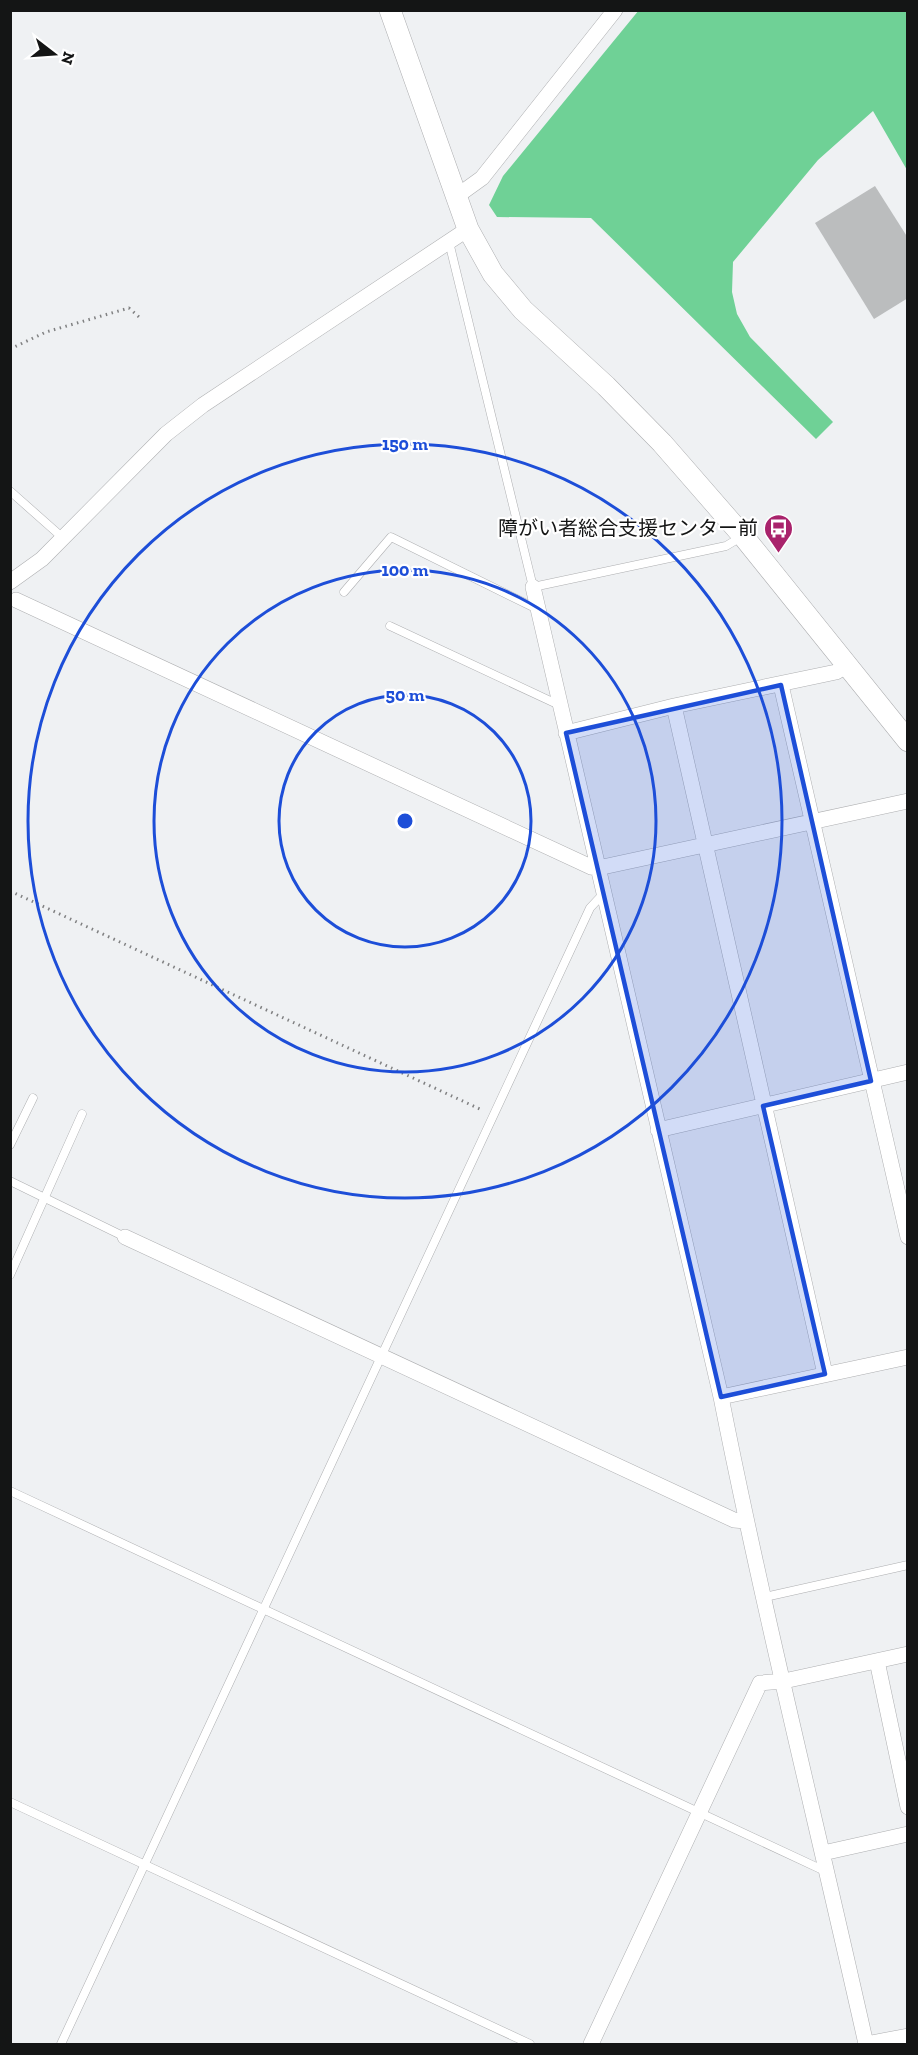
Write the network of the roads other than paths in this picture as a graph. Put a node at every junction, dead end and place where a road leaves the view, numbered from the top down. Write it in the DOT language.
graph roads {
  1 [pos="390,10"];
  2 [pos="615,10"];
  3 [pos="457,196"];
  4 [pos="468,229"];
  5 [pos="450,242"];
  6 [pos="10,491"];
  7 [pos="742,536"];
  8 [pos="63,538"];
  9 [pos="10,582"];
  10 [pos="533,587"];
  11 [pos="344,592"];
  12 [pos="12,600"];
  13 [pos="538,610"];
  14 [pos="390,626"];
  15 [pos="848,665"];
  16 [pos="781,685"];
  17 [pos="559,705"];
  18 [pos="674,706"];
  19 [pos="566,734"];
  20 [pos="908,741"];
  21 [pos="908,801"];
  22 [pos="813,822"];
  23 [pos="705,845"];
  24 [pos="598,868"];
  25 [pos="604,893"];
  26 [pos="908,1072"];
  27 [pos="871,1081"];
  28 [pos="33,1098"];
  29 [pos="763,1106"];
  30 [pos="82,1114"];
  31 [pos="658,1130"];
  32 [pos="10,1145"];
  33 [pos="10,1181"];
  34 [pos="45,1198"];
  35 [pos="125,1237"];
  36 [pos="908,1237"];
  37 [pos="10,1275"];
  38 [pos="382,1355"];
  39 [pos="908,1357"];
  40 [pos="825,1374"];
  41 [pos="721,1397"];
  42 [pos="10,1491"];
  43 [pos="746,1521"];
  44 [pos="908,1565"];
  45 [pos="765,1597"];
  46 [pos="263,1610"];
  47 [pos="908,1654"];
  48 [pos="877,1660"];
  49 [pos="784,1681"];
  50 [pos="901,1741"];
  51 [pos="10,1802"];
  52 [pos="908,1807"];
  53 [pos="700,1812"];
  54 [pos="908,1834"];
  55 [pos="823,1853"];
  56 [pos="146,1865"];
  57 [pos="827,1872"];
  58 [pos="908,2036"];
  59 [pos="61,2044"];
  60 [pos="530,2044"];
  61 [pos="591,2044"];
  62 [pos="866,2044"];
  1 -- 3 [label="street"];
  2 -- 3 [label="street"];
  3 -- 4 [label="street"];
  4 -- 5 [label="street"];
  4 -- 7 [label="street"];
  5 -- 8 [label="street"];
  5 -- 10 [label="lane"];
  6 -- 8 [label="lane"];
  7 -- 10 [label="lane"];
  7 -- 15 [label="street"];
  8 -- 9 [label="street"];
  10 -- 13 [label="street"];
  11 -- 13 [label="lane"];
  12 -- 24 [label="street"];
  13 -- 17 [label="street"];
  14 -- 17 [label="lane"];
  15 -- 16 [label="street"];
  15 -- 20 [label="street"];
  16 -- 18 [label="street"];
  16 -- 22 [label="street"];
  17 -- 19 [label="street"];
  18 -- 19 [label="street"];
  18 -- 23 [label="street"];
  19 -- 24 [label="street"];
  21 -- 22 [label="street"];
  22 -- 23 [label="street"];
  22 -- 27 [label="street"];
  23 -- 24 [label="street"];
  23 -- 29 [label="street"];
  24 -- 25 [label="street"];
  25 -- 31 [label="street"];
  25 -- 38 [label="lane"];
  26 -- 27 [label="street"];
  27 -- 29 [label="street"];
  27 -- 36 [label="street"];
  28 -- 32 [label="lane"];
  29 -- 31 [label="street"];
  29 -- 40 [label="street"];
  30 -- 34 [label="lane"];
  31 -- 41 [label="street"];
  33 -- 34 [label="lane"];
  34 -- 35 [label="lane"];
  34 -- 37 [label="lane"];
  35 -- 38 [label="street"];
  38 -- 43 [label="street"];
  38 -- 46 [label="lane"];
  39 -- 40 [label="street"];
  40 -- 41 [label="street"];
  41 -- 43 [label="street"];
  42 -- 46 [label="lane"];
  43 -- 45 [label="street"];
  44 -- 45 [label="lane"];
  45 -- 49 [label="street"];
  46 -- 53 [label="lane"];
  46 -- 56 [label="lane"];
  47 -- 48 [label="street"];
  48 -- 49 [label="street"];
  48 -- 50 [label="street"];
  49 -- 53 [label="street"];
  49 -- 55 [label="street"];
  50 -- 52 [label="street"];
  51 -- 56 [label="lane"];
  53 -- 57 [label="lane"];
  53 -- 61 [label="street"];
  54 -- 55 [label="street"];
  55 -- 57 [label="street"];
  56 -- 59 [label="lane"];
  56 -- 60 [label="lane"];
  57 -- 62 [label="street"];
  58 -- 62 [label="street"];
}
